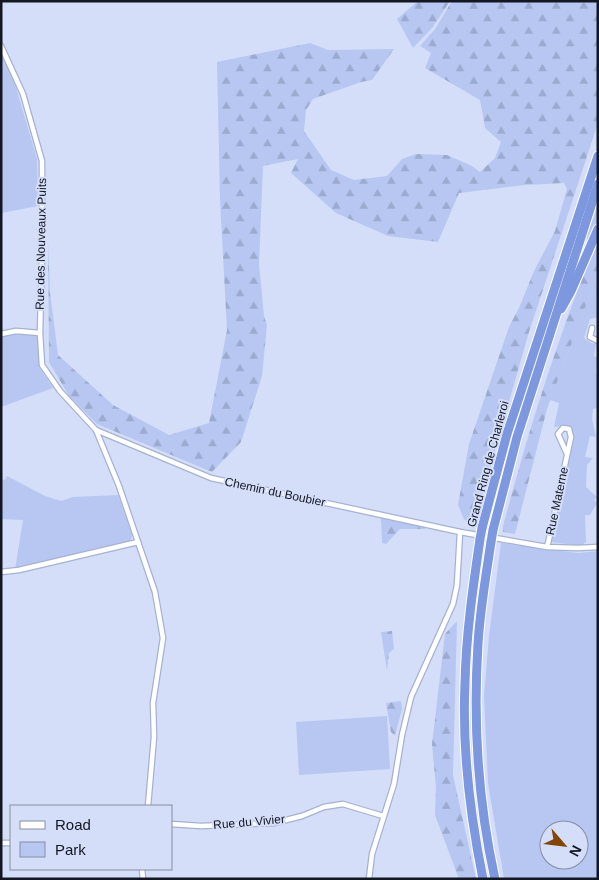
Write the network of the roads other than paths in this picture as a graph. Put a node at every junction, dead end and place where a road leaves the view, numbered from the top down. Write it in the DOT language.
graph roads {
  1 [pos="1,46"];
  2 [pos="598,156"];
  3 [pos="598,184"];
  4 [pos="598,229"];
  5 [pos="592,328"];
  6 [pos="550,329"];
  7 [pos="40,333"];
  8 [pos="1,334"];
  9 [pos="598,341"];
  10 [pos="96,430"];
  11 [pos="567,454"];
  12 [pos="460,532"];
  13 [pos="138,542"];
  14 [pos="547,547"];
  15 [pos="598,547"];
  16 [pos="1,572"];
  17 [pos="148,805"];
  18 [pos="383,816"];
  19 [pos="172,824"];
  20 [pos="369,879"];
  21 [pos="483,879"];
  22 [pos="495,879"];
  1 -- 7 [label="street, Rue des Nouveaux Puits"];
  2 -- 21 [label="highway, Grand Ring de Charleroi, bridge"];
  3 -- 6 [label="highway, Grand Ring de Charleroi"];
  4 -- 6 [label="highway"];
  5 -- 9 [label="street"];
  6 -- 22 [label="highway, Grand Ring de Charleroi, bridge"];
  7 -- 8 [label="street"];
  7 -- 10 [label="street, Rue des Nouveaux Puits"];
  10 -- 12 [label="street, Chemin du Boubier"];
  10 -- 13 [label="street"];
  11 -- 11 [label="street, Rue Materne"];
  11 -- 14 [label="street, Rue Materne"];
  12 -- 14 [label="street, Chemin du Boubier"];
  12 -- 18 [label="street"];
  13 -- 16 [label="street"];
  13 -- 17 [label="street"];
  14 -- 15 [label="street, Chemin du Boubier"];
  18 -- 19 [label="street, Rue du Vivier"];
  18 -- 20 [label="street"];
}
